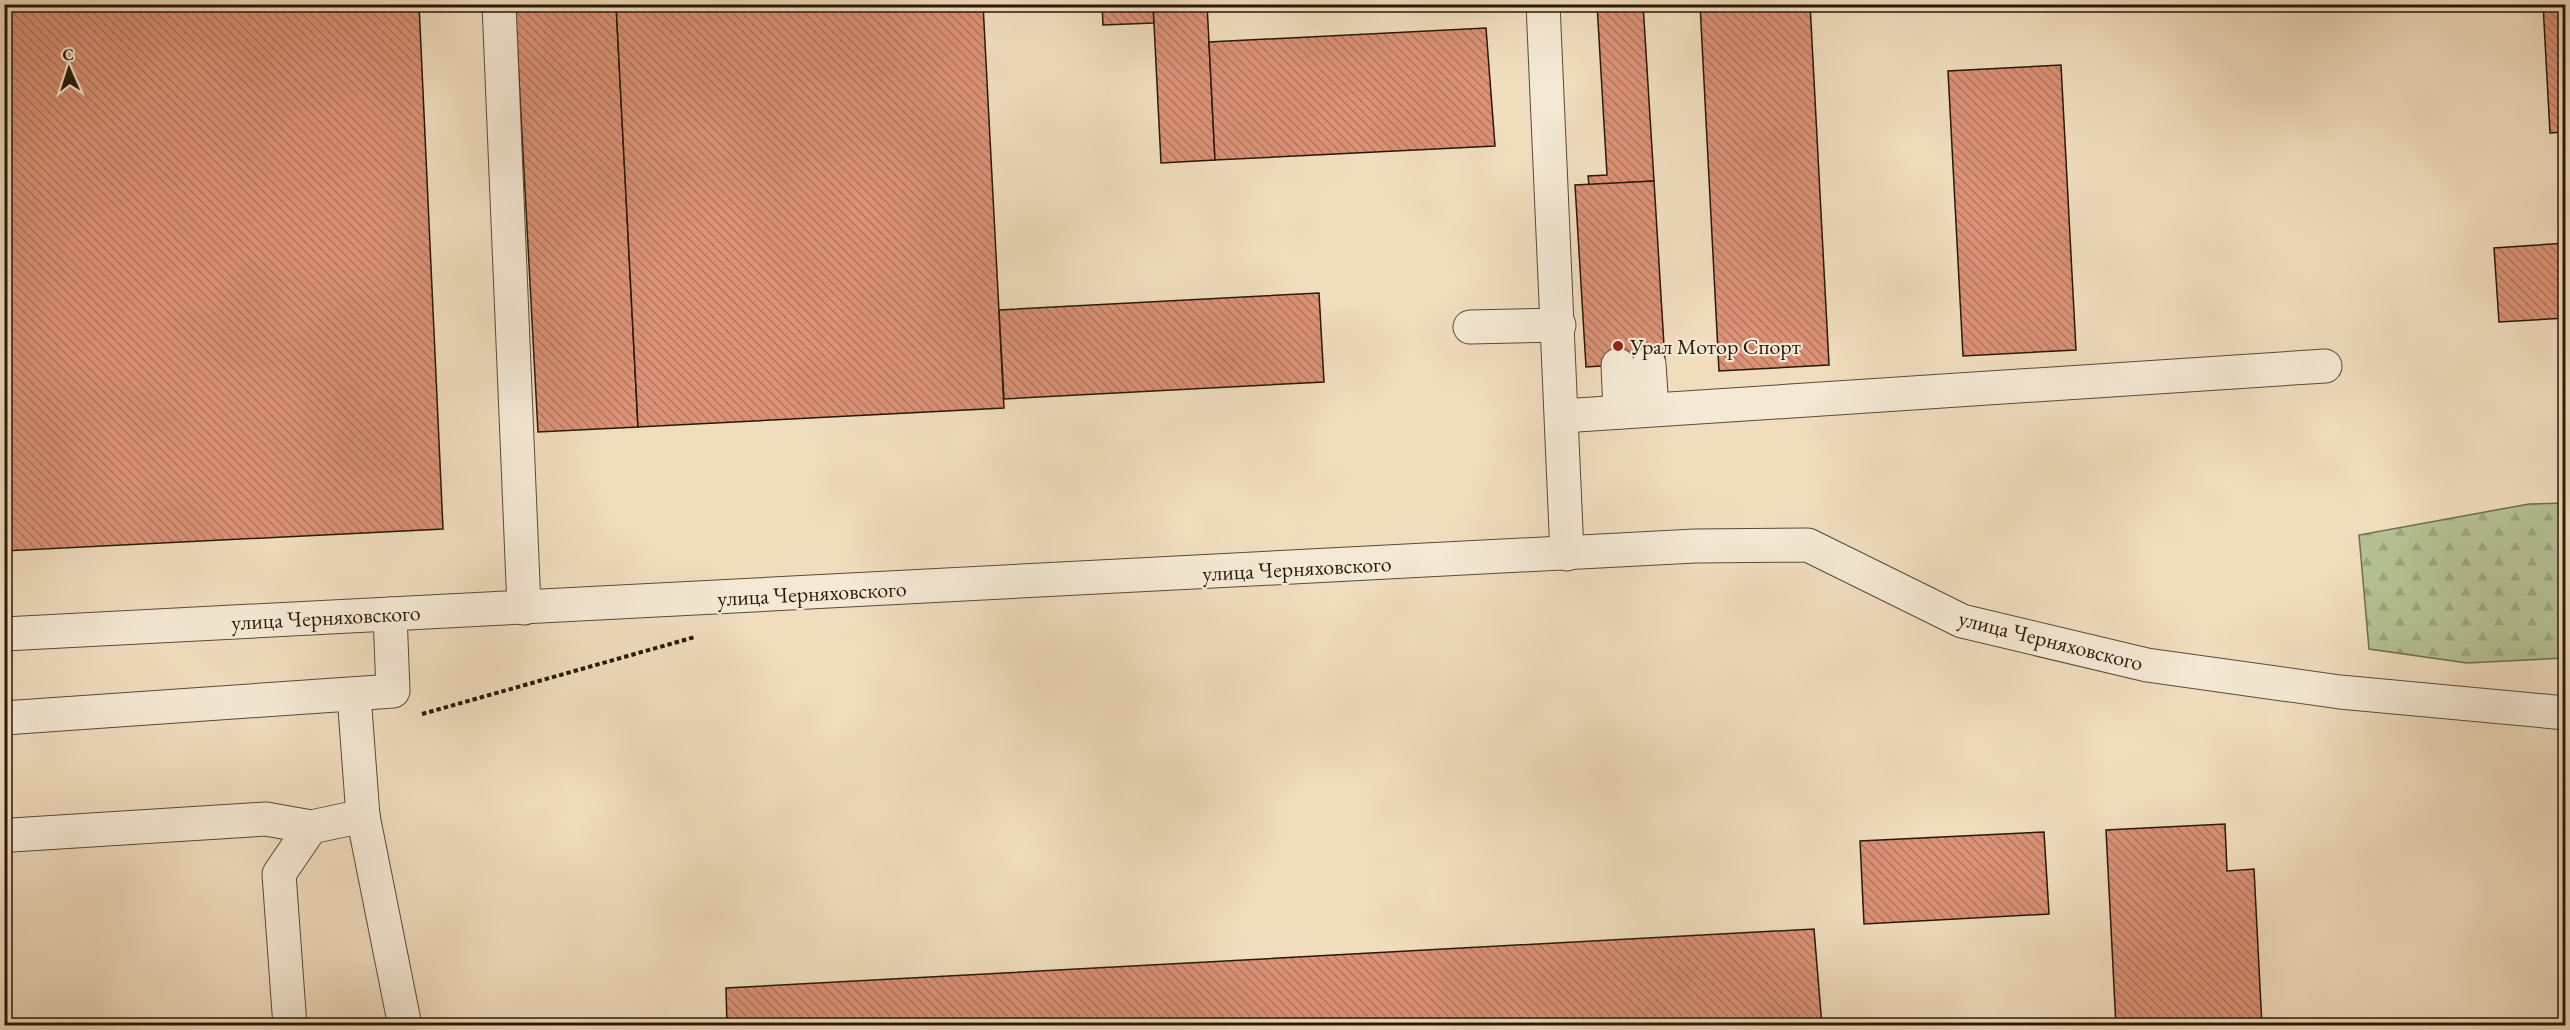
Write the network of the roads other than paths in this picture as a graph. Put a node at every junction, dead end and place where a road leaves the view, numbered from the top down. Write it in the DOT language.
graph roads {
  1 [pos="499,4"];
  2 [pos="1543,4"];
  3 [pos="1559,325"];
  4 [pos="1470,327"];
  5 [pos="2325,366"];
  6 [pos="1652,410"];
  7 [pos="1620,412"];
  8 [pos="1562,416"];
  9 [pos="1567,554"];
  10 [pos="524,608"];
  11 [pos="390,614"];
  12 [pos="4,634"];
  13 [pos="354,695"];
  14 [pos="2565,713"];
  15 [pos="4,718"];
  16 [pos="363,816"];
  17 [pos="311,827"];
  18 [pos="12,836"];
  19 [pos="290,1026"];
  20 [pos="405,1026"];
  1 -- 10 [label="street"];
  2 -- 3 [label="street"];
  3 -- 4 [label="street"];
  3 -- 8 [label="street"];
  5 -- 6 [label="street"];
  6 -- 7 [label="street"];
  6 -- 7 [label="street"];
  7 -- 8 [label="street"];
  8 -- 9 [label="street"];
  9 -- 10 [label="street, улица Черняховского"];
  9 -- 14 [label="street, улица Черняховского"];
  10 -- 11 [label="street, улица Черняховского"];
  11 -- 12 [label="street, улица Черняховского"];
  11 -- 13 [label="street"];
  13 -- 15 [label="street"];
  13 -- 16 [label="street"];
  16 -- 17 [label="street"];
  16 -- 20 [label="street"];
  17 -- 18 [label="street"];
  17 -- 19 [label="street"];
}
